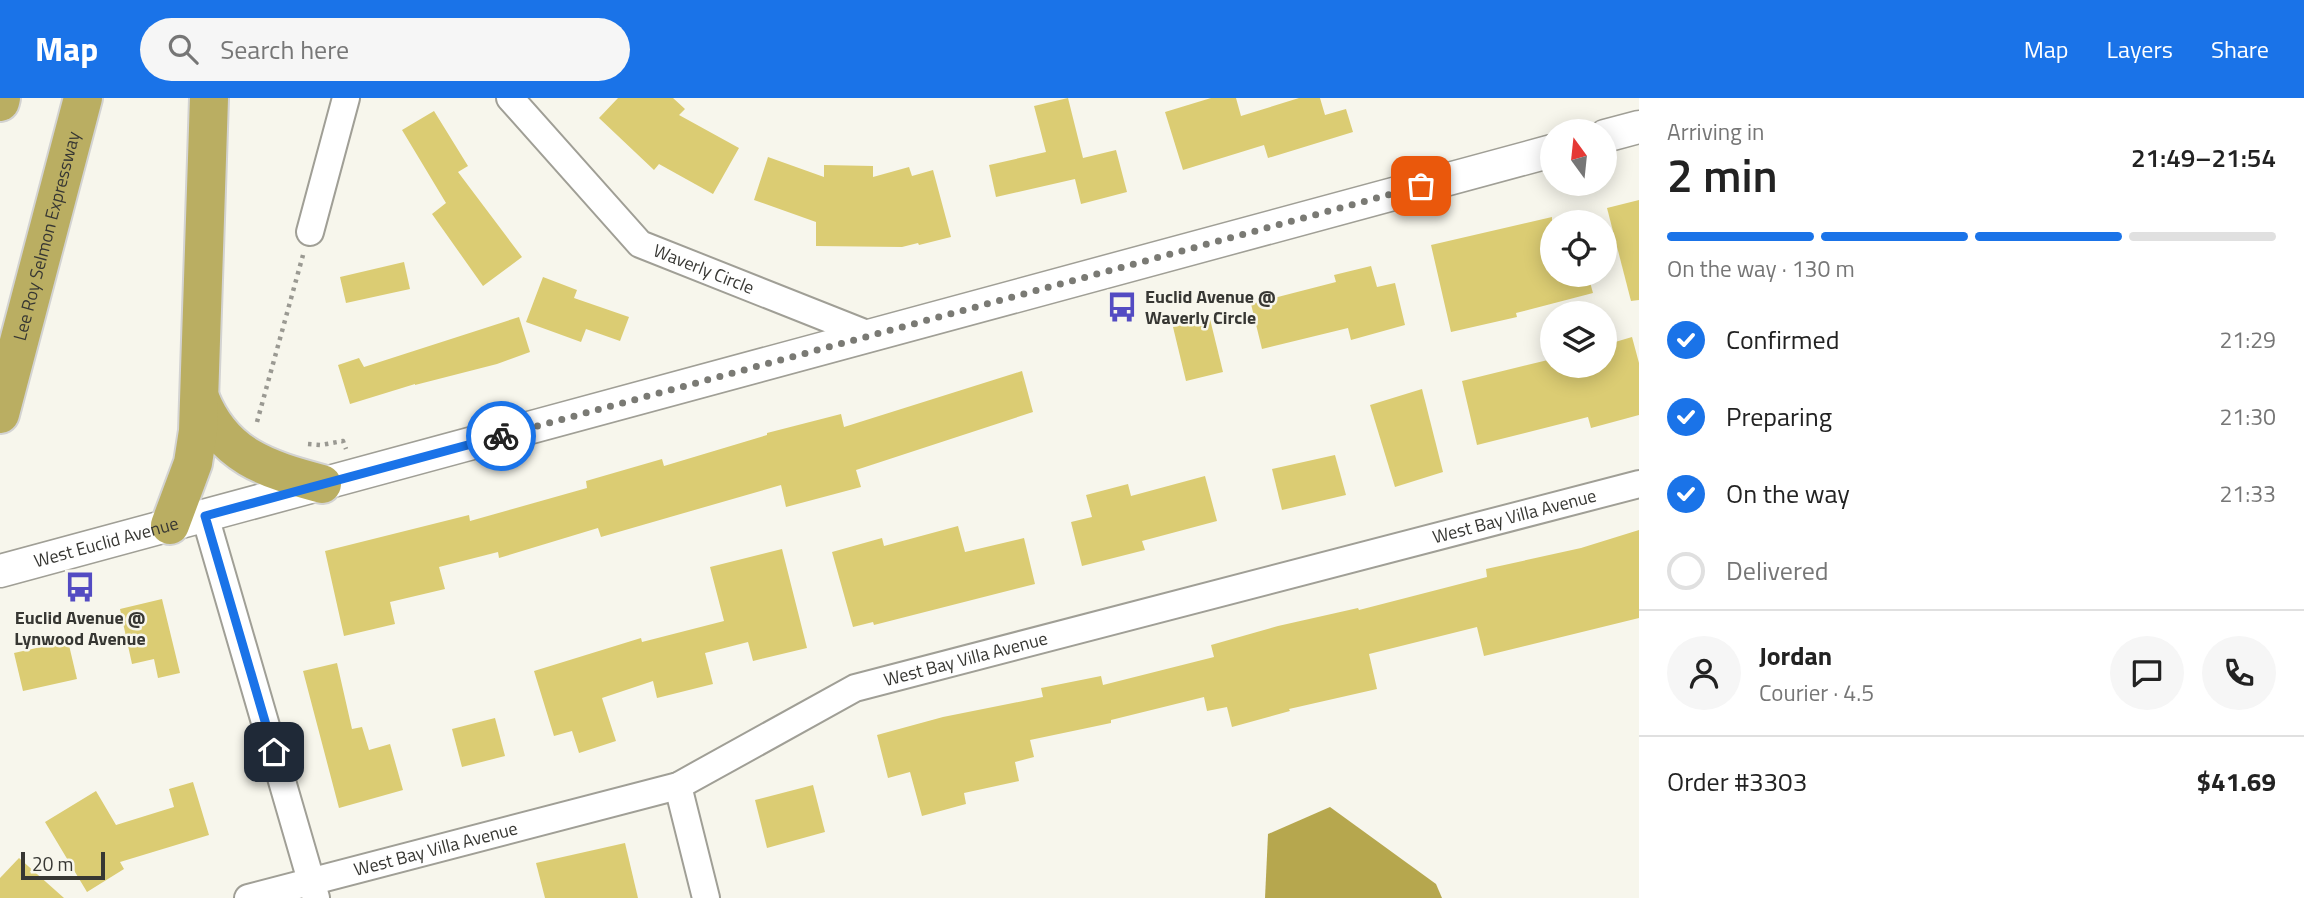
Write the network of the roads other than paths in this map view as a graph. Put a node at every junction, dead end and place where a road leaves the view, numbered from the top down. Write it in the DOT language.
graph roads {
  1 [pos="83,98"];
  2 [pos="209,98"];
  3 [pos="346,98"];
  4 [pos="510,98"];
  5 [pos="1639,127"];
  6 [pos="1617,133"];
  7 [pos="1540,154"];
  8 [pos="310,232"];
  9 [pos="872,336"];
  10 [pos="200,398"];
  11 [pos="0,414"];
  12 [pos="322,484"];
  13 [pos="1639,484"];
  14 [pos="187,520"];
  15 [pos="0,571"];
  16 [pos="678,786"];
  17 [pos="314,890"];
  18 [pos="248,898"];
  19 [pos="706,898"];
  1 -- 11 [label="highway, Lee Roy Selmon Expressway"];
  2 -- 10 [label="highway"];
  3 -- 8 [label="street"];
  4 -- 9 [label="street, Waverly Circle"];
  5 -- 6 [label="street"];
  7 -- 9 [label="street, West Euclid Avenue"];
  9 -- 12 [label="street, West Euclid Avenue"];
  10 -- 12 [label="highway"];
  10 -- 14 [label="highway"];
  12 -- 14 [label="street, West Euclid Avenue"];
  13 -- 16 [label="street, West Bay Villa Avenue"];
  14 -- 15 [label="street, West Euclid Avenue"];
  14 -- 17 [label="street"];
  16 -- 17 [label="street, West Bay Villa Avenue"];
  16 -- 19 [label="street"];
  17 -- 18 [label="street, West Bay Villa Avenue"];
}
